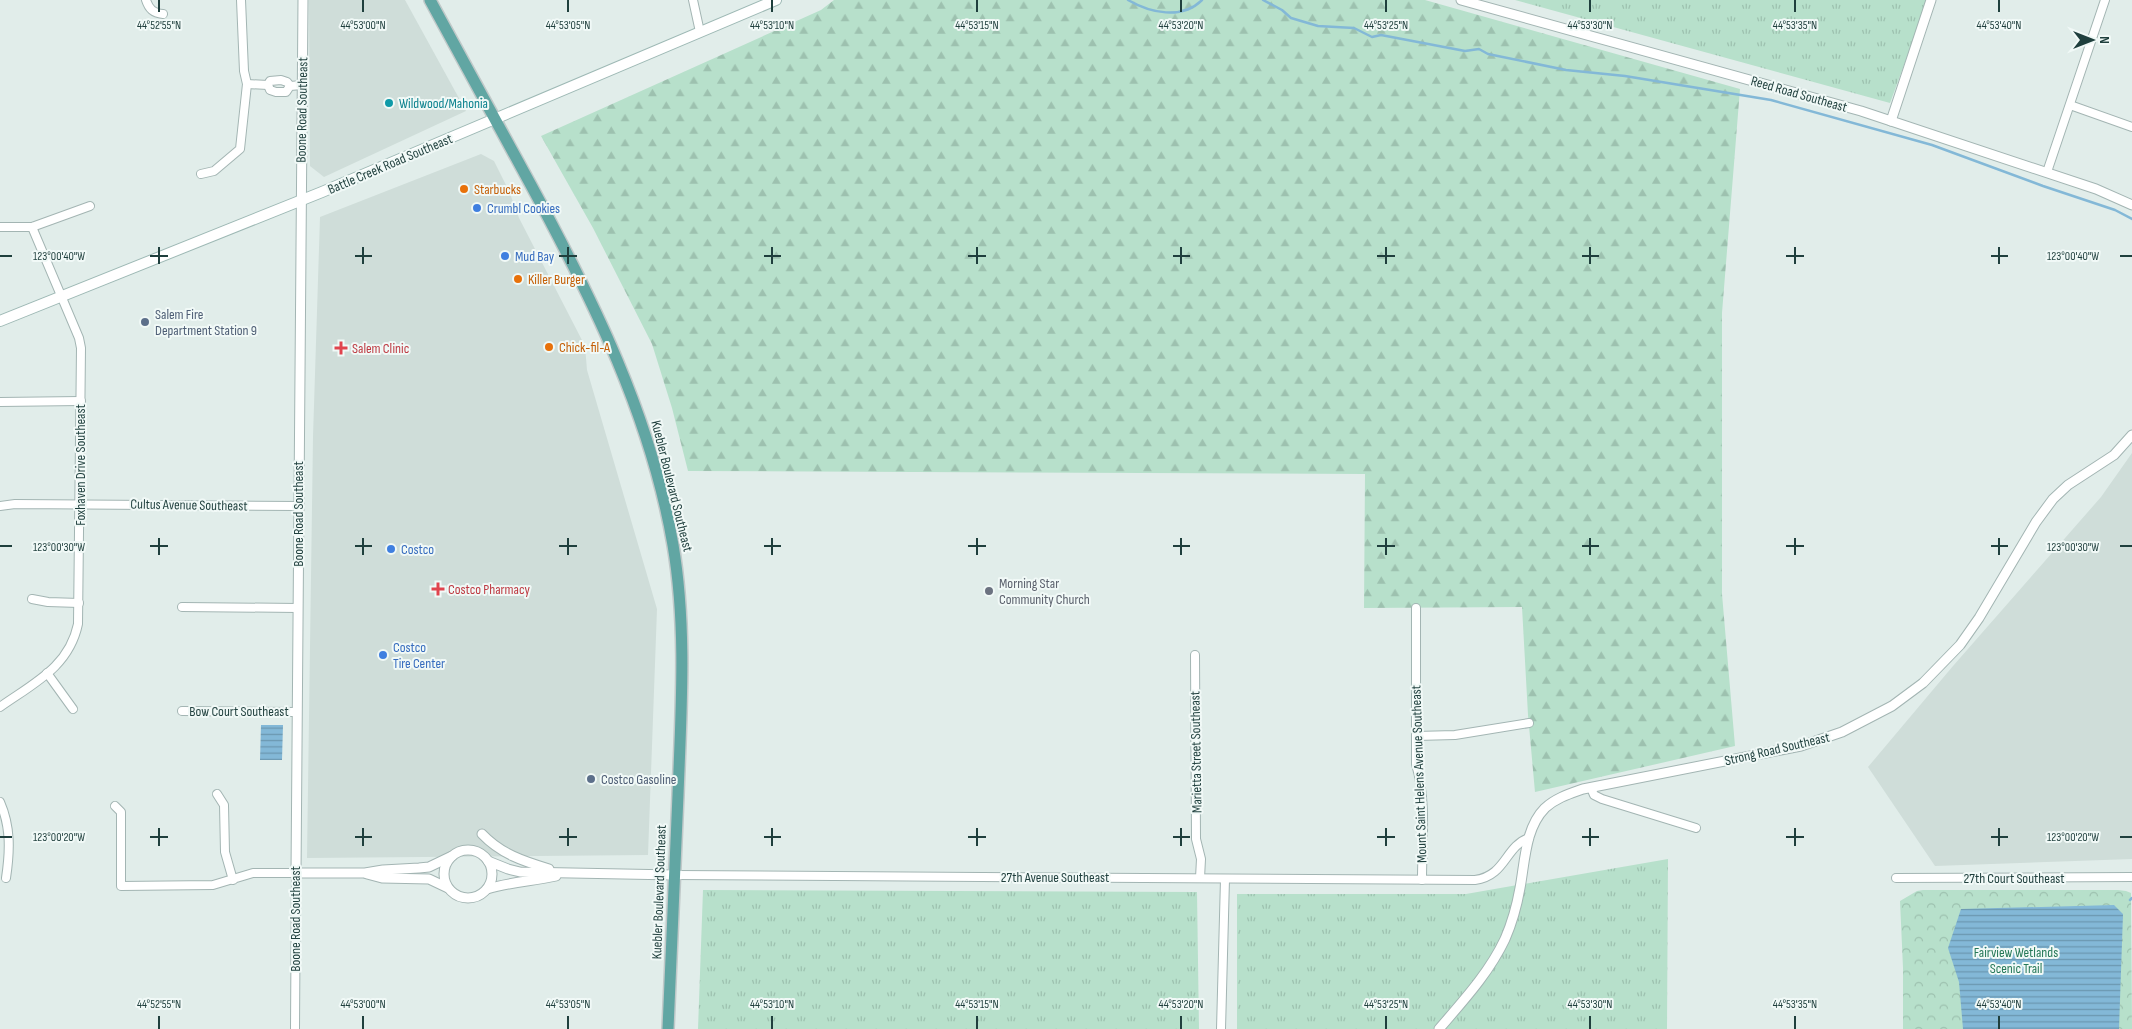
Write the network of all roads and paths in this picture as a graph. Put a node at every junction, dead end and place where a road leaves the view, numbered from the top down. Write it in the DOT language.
graph roads {
  1 [pos="146,0"];
  2 [pos="241,0"];
  3 [pos="303,0"];
  4 [pos="430,0"];
  5 [pos="693,0"];
  6 [pos="776,0"];
  7 [pos="1461,0"];
  8 [pos="1931,0"];
  9 [pos="2105,0"];
  10 [pos="163,14"];
  11 [pos="700,32"];
  12 [pos="247,84"];
  13 [pos="302,85"];
  14 [pos="2070,105"];
  15 [pos="495,118"];
  16 [pos="1891,121"];
  17 [pos="2132,127"];
  18 [pos="2046,172"];
  19 [pos="201,174"];
  20 [pos="300,200"];
  21 [pos="2132,204"];
  22 [pos="90,206"];
  23 [pos="0,227"];
  24 [pos="32,227"];
  25 [pos="62,296"];
  26 [pos="0,321"];
  27 [pos="81,401"];
  28 [pos="0,402"];
  29 [pos="2132,435"];
  30 [pos="80,504"];
  31 [pos="0,506"];
  32 [pos="299,506"];
  33 [pos="32,599"];
  34 [pos="79,603"];
  35 [pos="182,607"];
  36 [pos="298,608"];
  37 [pos="1416,608"];
  38 [pos="1195,655"];
  39 [pos="47,673"];
  40 [pos="0,707"];
  41 [pos="74,709"];
  42 [pos="182,711"];
  43 [pos="297,712"];
  44 [pos="1529,723"];
  45 [pos="1416,736"];
  46 [pos="1591,788"];
  47 [pos="217,794"];
  48 [pos="0,802"];
  49 [pos="115,806"];
  50 [pos="1696,828"];
  51 [pos="482,834"];
  52 [pos="1529,838"];
  53 [pos="452,856"];
  54 [pos="488,861"];
  55 [pos="296,873"];
  56 [pos="365,874"];
  57 [pos="564,874"];
  58 [pos="675,875"];
  59 [pos="2132,877"];
  60 [pos="6,878"];
  61 [pos="1200,878"];
  62 [pos="1896,878"];
  63 [pos="1225,879"];
  64 [pos="233,880"];
  65 [pos="1422,880"];
  66 [pos="448,888"];
  67 [pos="487,889"];
  68 [pos="295,1029"];
  69 [pos="668,1029"];
  70 [pos="1221,1029"];
  71 [pos="1439,1029"];
  1 -- 10 [label="street"];
  2 -- 12 [label="street"];
  3 -- 13 [label="street, Boone Road Southeast"];
  4 -- 15 [label="main road, Kuebler Boulevard Southeast"];
  5 -- 11 [label="street"];
  6 -- 11 [label="main road, Battle Creek Road Southeast"];
  7 -- 16 [label="street, Reed Road Southeast"];
  8 -- 16 [label="street"];
  9 -- 14 [label="street"];
  11 -- 15 [label="main road, Battle Creek Road Southeast"];
  12 -- 13 [label="street"];
  12 -- 19 [label="street"];
  13 -- 20 [label="street, Boone Road Southeast"];
  14 -- 17 [label="street"];
  14 -- 18 [label="street"];
  15 -- 20 [label="main road, Battle Creek Road Southeast"];
  15 -- 58 [label="main road, Kuebler Boulevard Southeast"];
  16 -- 18 [label="street, Reed Road Southeast"];
  18 -- 21 [label="street, Reed Road Southeast"];
  20 -- 25 [label="main road, Battle Creek Road Southeast"];
  20 -- 32 [label="street, Boone Road Southeast"];
  22 -- 24 [label="street"];
  23 -- 24 [label="street"];
  24 -- 25 [label="street, Foxhaven Drive Southeast"];
  25 -- 26 [label="main road, Battle Creek Road Southeast"];
  25 -- 27 [label="street, Foxhaven Drive Southeast"];
  27 -- 28 [label="street"];
  27 -- 30 [label="street, Foxhaven Drive Southeast"];
  29 -- 46 [label="street, Strong Road Southeast"];
  30 -- 31 [label="street, Cultus Avenue Southeast"];
  30 -- 32 [label="street, Cultus Avenue Southeast"];
  30 -- 34 [label="street, Foxhaven Drive Southeast"];
  32 -- 36 [label="street, Boone Road Southeast"];
  33 -- 34 [label="street"];
  34 -- 39 [label="street, Foxhaven Drive Southeast"];
  35 -- 36 [label="street"];
  36 -- 43 [label="street, Boone Road Southeast"];
  37 -- 45 [label="street, Mount Saint Helens Avenue Southeast"];
  38 -- 61 [label="street, Marietta Street Southeast"];
  39 -- 40 [label="street, Foxhaven Drive Southeast"];
  39 -- 41 [label="street"];
  42 -- 43 [label="street, Bow Court Southeast"];
  43 -- 55 [label="street, Boone Road Southeast"];
  44 -- 45 [label="street"];
  45 -- 65 [label="street, Mount Saint Helens Avenue Southeast"];
  46 -- 50 [label="street"];
  46 -- 52 [label="street, Strong Road Southeast"];
  47 -- 64 [label="street"];
  48 -- 60 [label="street"];
  49 -- 64 [label="street"];
  51 -- 57 [label="street"];
  52 -- 65 [label="street, 27th Avenue Southeast"];
  52 -- 71 [label="street, Strong Road Southeast"];
  53 -- 54 [label="street"];
  53 -- 56 [label="street"];
  53 -- 66 [label="street"];
  54 -- 57 [label="street, 27th Avenue Southeast"];
  54 -- 67 [label="street"];
  55 -- 56 [label="street"];
  55 -- 64 [label="street"];
  55 -- 68 [label="street, Boone Road Southeast"];
  56 -- 66 [label="street"];
  57 -- 58 [label="street, 27th Avenue Southeast"];
  57 -- 67 [label="street, 27th Avenue Southeast"];
  58 -- 61 [label="street, 27th Avenue Southeast"];
  58 -- 69 [label="main road, Kuebler Boulevard Southeast"];
  59 -- 62 [label="street, 27th Court Southeast"];
  61 -- 63 [label="street, 27th Avenue Southeast"];
  63 -- 65 [label="street, 27th Avenue Southeast"];
  63 -- 70 [label="street"];
  66 -- 67 [label="street"];
}
